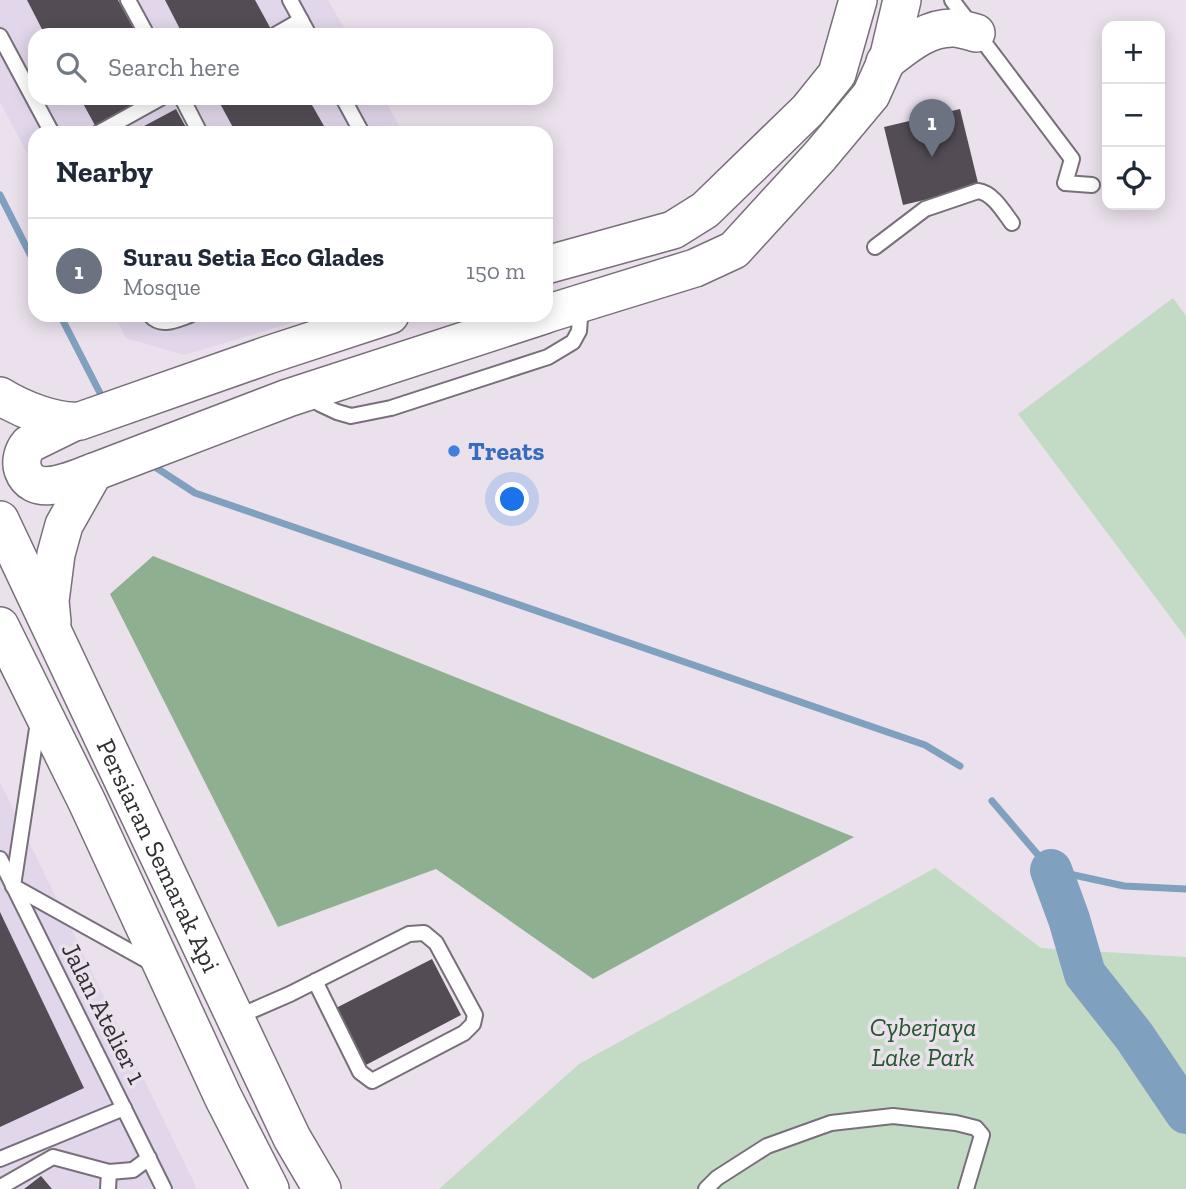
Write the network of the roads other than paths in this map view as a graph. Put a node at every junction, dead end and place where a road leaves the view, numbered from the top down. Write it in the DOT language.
graph roads {
  1 [pos="128,0"];
  2 [pos="290,0"];
  3 [pos="858,0"];
  4 [pos="902,0"];
  5 [pos="952,0"];
  6 [pos="301,20"];
  7 [pos="143,28"];
  8 [pos="287,28"];
  9 [pos="305,28"];
  10 [pos="976,33"];
  11 [pos="0,36"];
  12 [pos="886,62"];
  13 [pos="28,88"];
  14 [pos="37,105"];
  15 [pos="148,105"];
  16 [pos="185,105"];
  17 [pos="347,105"];
  18 [pos="48,126"];
  19 [pos="111,126"];
  20 [pos="196,126"];
  21 [pos="358,126"];
  22 [pos="1092,185"];
  23 [pos="1012,223"];
  24 [pos="875,247"];
  25 [pos="553,263"];
  26 [pos="582,303"];
  27 [pos="553,312"];
  28 [pos="369,322"];
  29 [pos="523,322"];
  30 [pos="307,392"];
  31 [pos="0,396"];
  32 [pos="74,422"];
  33 [pos="94,472"];
  34 [pos="0,520"];
  35 [pos="0,626"];
  36 [pos="53,631"];
  37 [pos="40,706"];
  38 [pos="0,859"];
  39 [pos="13,886"];
  40 [pos="163,970"];
  41 [pos="315,981"];
  42 [pos="236,1018"];
  43 [pos="124,1108"];
  44 [pos="0,1158"];
  45 [pos="149,1158"];
  46 [pos="109,1172"];
  47 [pos="1,1189"];
  48 [pos="108,1189"];
  49 [pos="164,1189"];
  50 [pos="270,1189"];
  51 [pos="322,1189"];
  52 [pos="706,1189"];
  53 [pos="966,1189"];
  1 -- 7 [label="lane"];
  2 -- 6 [label="lane"];
  3 -- 25 [label="street"];
  4 -- 12 [label="street"];
  5 -- 10 [label="lane"];
  6 -- 8 [label="lane"];
  6 -- 9 [label="lane"];
  10 -- 12 [label="street"];
  10 -- 22 [label="lane"];
  11 -- 13 [label="lane"];
  12 -- 26 [label="street"];
  14 -- 18 [label="lane"];
  15 -- 19 [label="lane"];
  16 -- 20 [label="lane"];
  17 -- 21 [label="lane"];
  23 -- 24 [label="lane"];
  26 -- 27 [label="street"];
  26 -- 30 [label="lane"];
  28 -- 32 [label="street"];
  29 -- 30 [label="street"];
  30 -- 33 [label="street"];
  31 -- 32 [label="street"];
  32 -- 33 [label="street"];
  33 -- 36 [label="street"];
  34 -- 36 [label="street, Persiaran Semarak Api"];
  35 -- 37 [label="street, Persiaran Semarak Api"];
  36 -- 42 [label="street, Persiaran Semarak Api"];
  37 -- 39 [label="lane"];
  37 -- 40 [label="street, Persiaran Semarak Api"];
  38 -- 39 [label="lane, Jalan Atelier 1"];
  39 -- 40 [label="lane"];
  39 -- 43 [label="lane, Jalan Atelier 1"];
  40 -- 50 [label="street, Persiaran Semarak Api"];
  41 -- 41 [label="lane"];
  41 -- 42 [label="lane"];
  42 -- 51 [label="street, Persiaran Semarak Api"];
  43 -- 44 [label="lane"];
  43 -- 45 [label="lane, Jalan Atelier 1"];
  45 -- 46 [label="lane"];
  45 -- 49 [label="lane, Jalan Atelier 1"];
  46 -- 47 [label="lane"];
  46 -- 48 [label="lane"];
  52 -- 53 [label="lane"];
}
